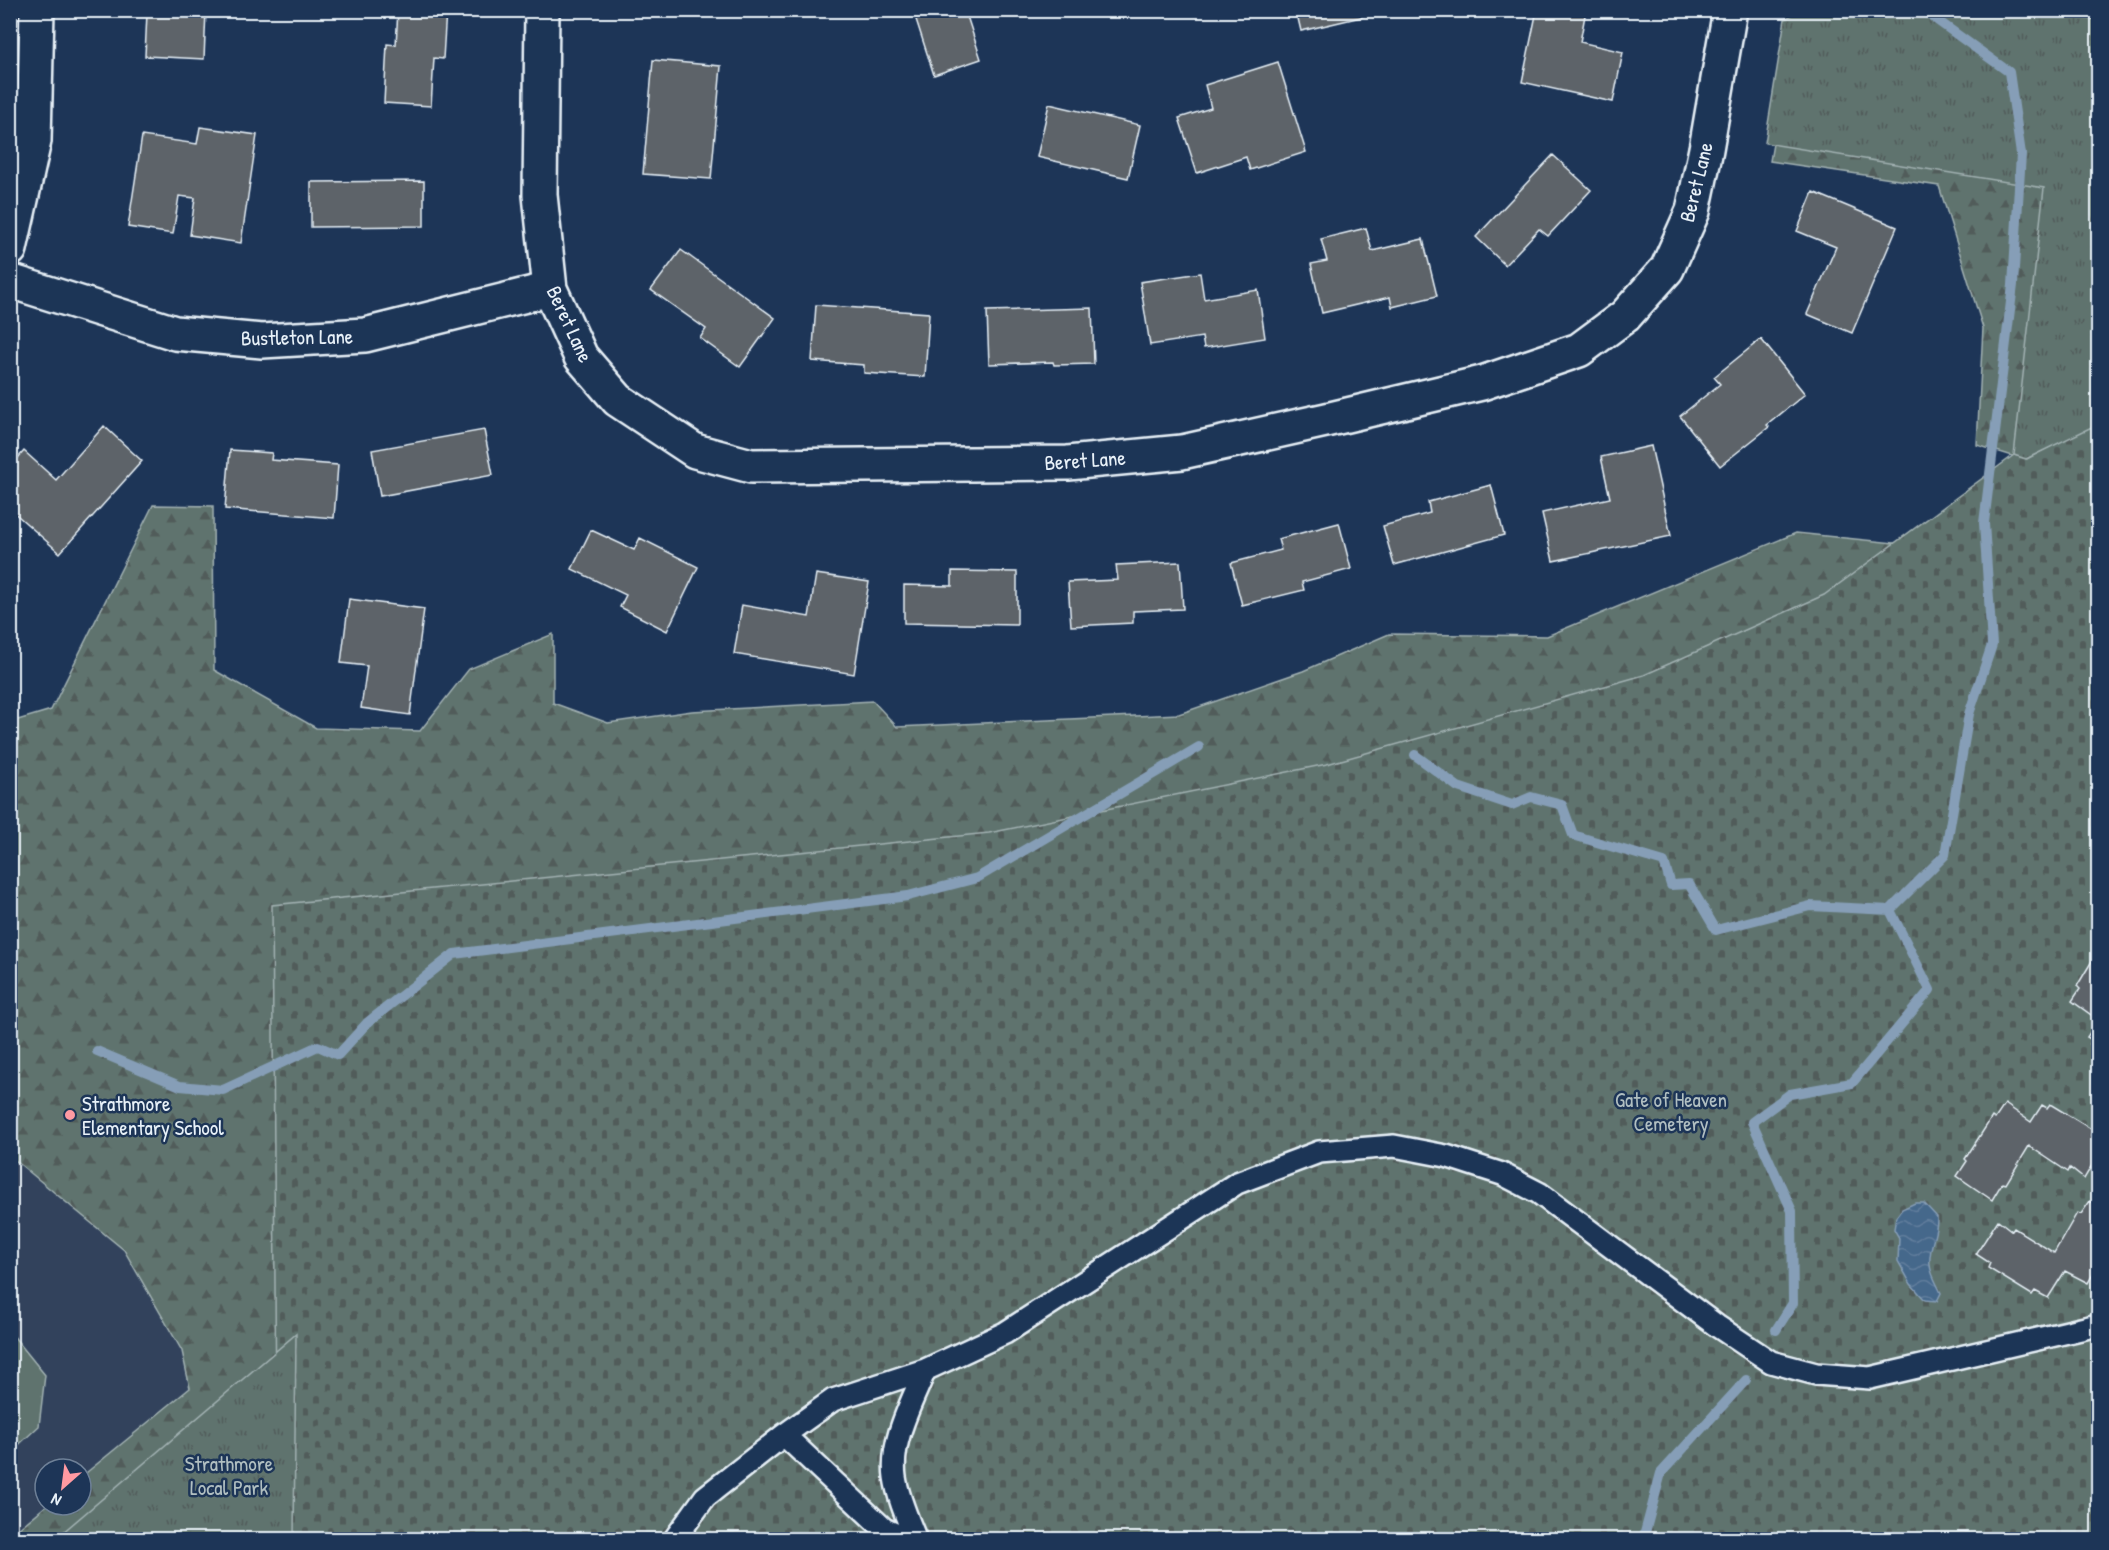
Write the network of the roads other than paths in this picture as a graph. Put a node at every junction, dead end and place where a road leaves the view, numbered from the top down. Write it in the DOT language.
graph roads {
  1 [pos="37,10"];
  2 [pos="542,10"];
  3 [pos="1730,10"];
  4 [pos="10,249"];
  5 [pos="10,281"];
  6 [pos="550,289"];
  7 [pos="2098,1325"];
  8 [pos="925,1370"];
  9 [pos="784,1435"];
  10 [pos="674,1539"];
  11 [pos="909,1539"];
  12 [pos="916,1539"];
  1 -- 4 [label="street"];
  2 -- 6 [label="street, Beret Lane"];
  3 -- 6 [label="street, Beret Lane"];
  5 -- 6 [label="street, Bustleton Lane"];
  7 -- 8 [label="lane"];
  8 -- 9 [label="lane"];
  8 -- 12 [label="lane"];
  9 -- 10 [label="lane"];
  9 -- 11 [label="lane"];
}
